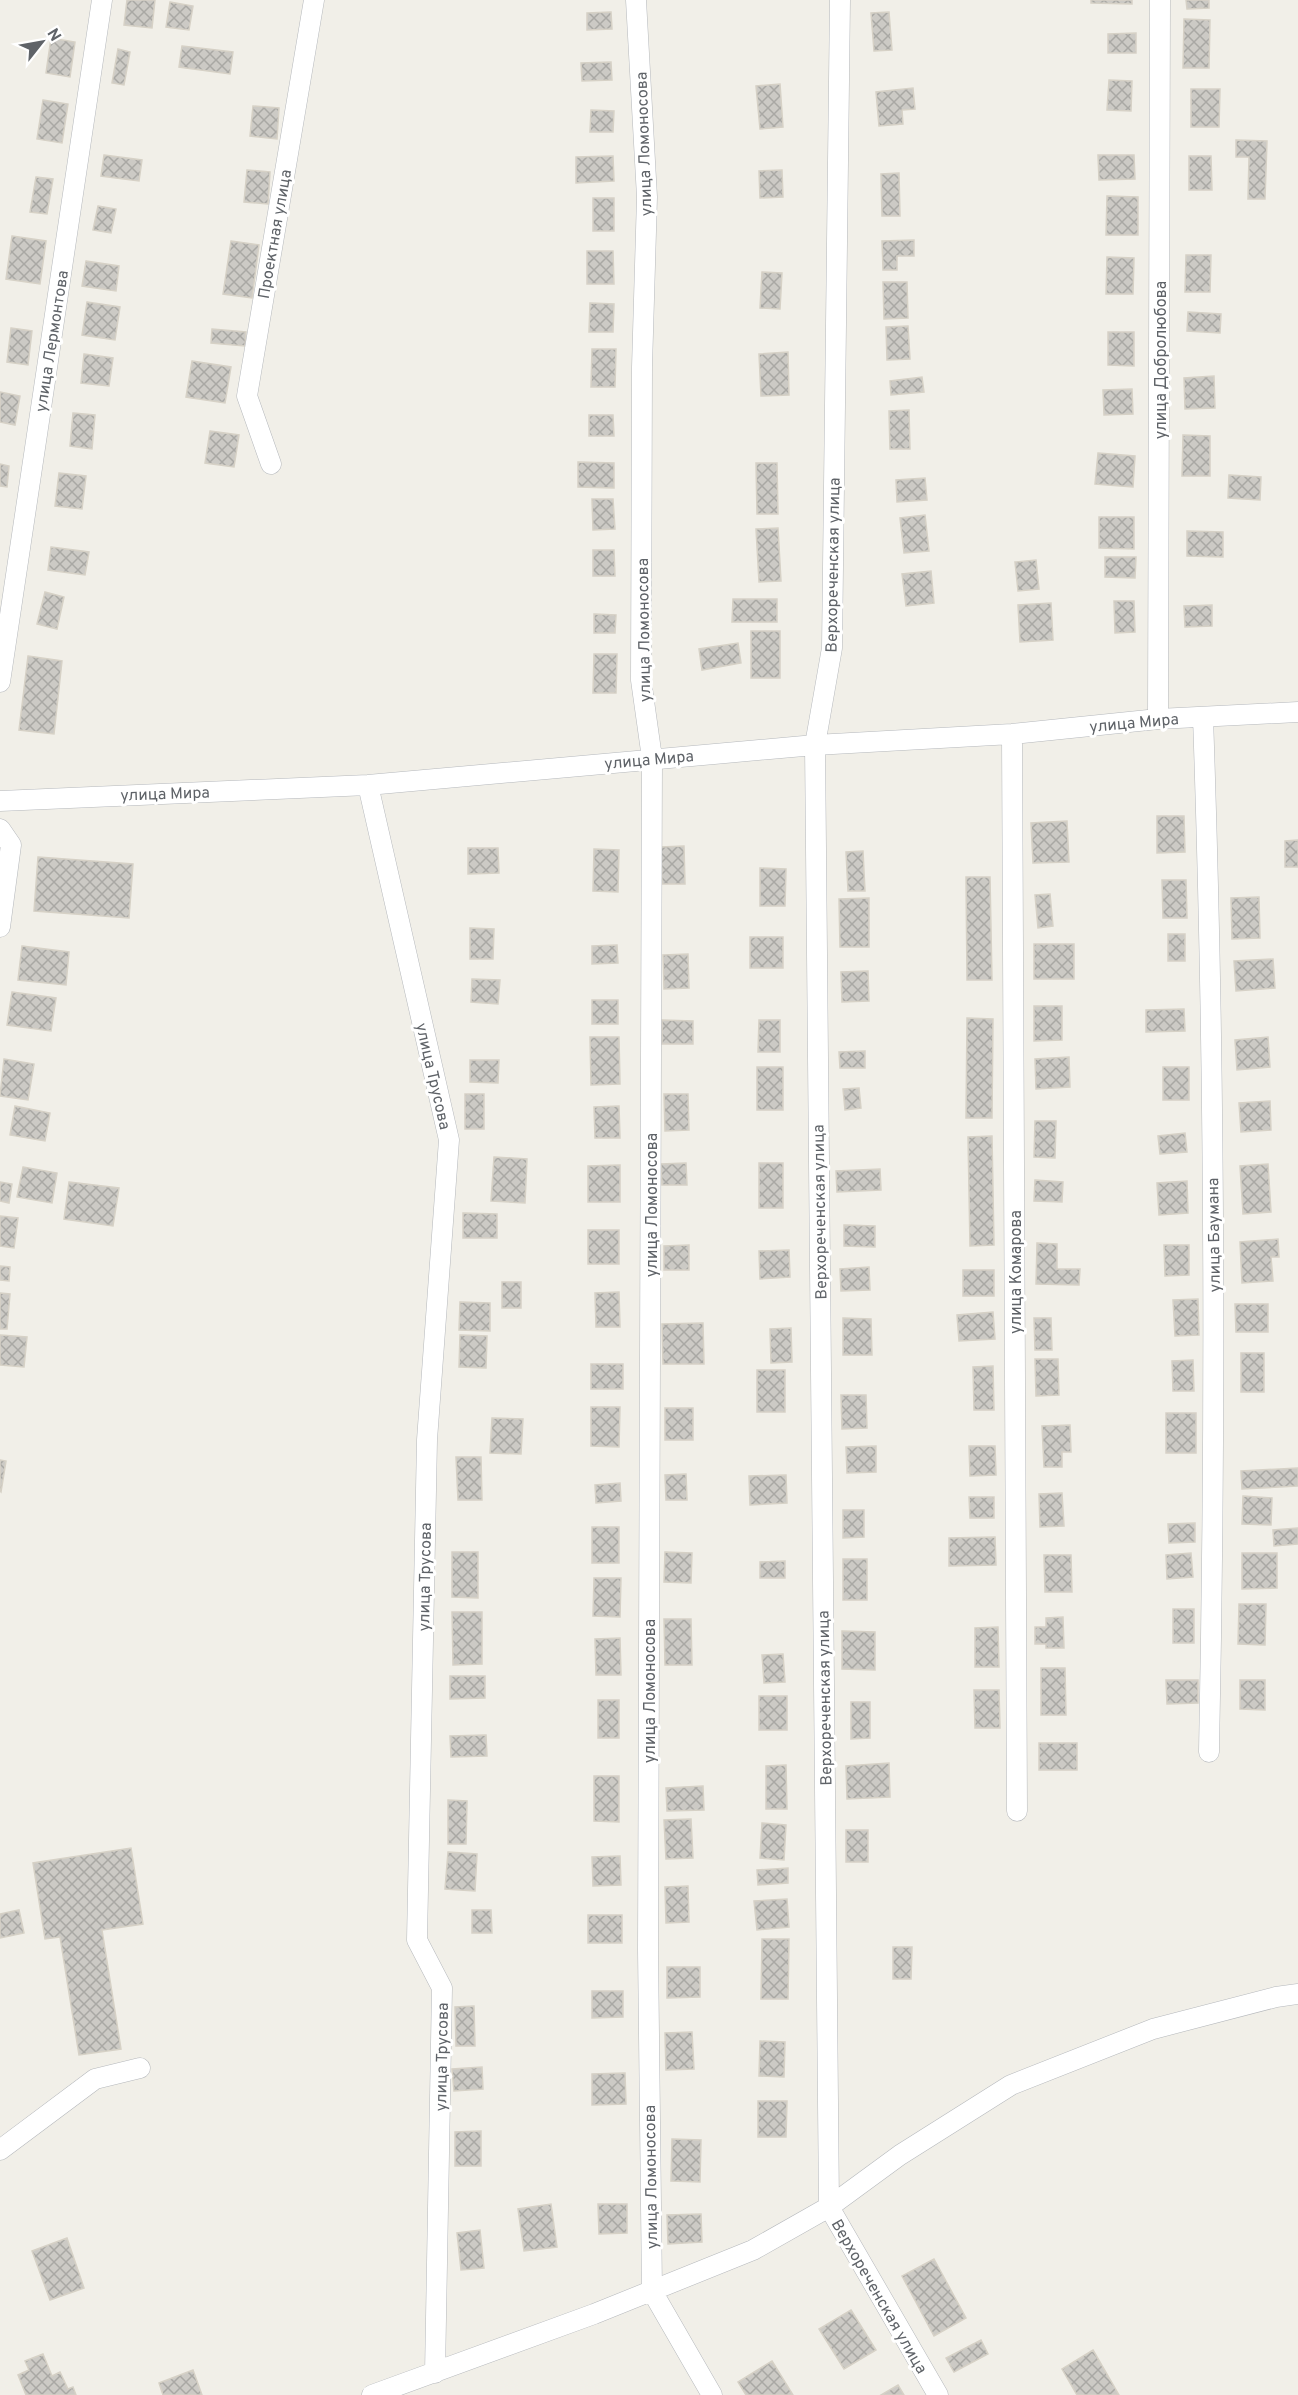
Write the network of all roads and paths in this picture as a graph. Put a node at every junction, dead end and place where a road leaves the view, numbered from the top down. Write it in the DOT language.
graph roads {
  1 [pos="102,0"];
  2 [pos="314,0"];
  3 [pos="636,0"];
  4 [pos="840,0"];
  5 [pos="1160,0"];
  6 [pos="272,464"];
  7 [pos="0,682"];
  8 [pos="1298,712"];
  9 [pos="1203,717"];
  10 [pos="1158,719"];
  11 [pos="1012,734"];
  12 [pos="815,745"];
  13 [pos="652,758"];
  14 [pos="368,785"];
  15 [pos="0,801"];
  16 [pos="0,829"];
  17 [pos="0,927"];
  18 [pos="1209,1752"];
  19 [pos="1017,1811"];
  20 [pos="1298,1994"];
  21 [pos="141,2068"];
  22 [pos="0,2150"];
  23 [pos="829,2207"];
  24 [pos="652,2291"];
  25 [pos="435,2373"];
  26 [pos="372,2395"];
  27 [pos="712,2395"];
  28 [pos="938,2395"];
  1 -- 7 [label="street, улица Лермонтова"];
  2 -- 6 [label="street, Проектная улица"];
  3 -- 13 [label="street, улица Ломоносова"];
  4 -- 12 [label="street, Верхореченская улица"];
  5 -- 10 [label="street, улица Добролюбова"];
  8 -- 9 [label="street, улица Мира"];
  9 -- 10 [label="street, улица Мира"];
  9 -- 18 [label="street, улица Баумана"];
  10 -- 11 [label="street, улица Мира"];
  11 -- 12 [label="street, улица Мира"];
  11 -- 19 [label="street, улица Комарова"];
  12 -- 13 [label="street, улица Мира"];
  12 -- 23 [label="street, Верхореченская улица"];
  13 -- 14 [label="street, улица Мира"];
  13 -- 24 [label="street, улица Ломоносова"];
  14 -- 15 [label="street, улица Мира"];
  14 -- 25 [label="street, улица Трусова"];
  16 -- 17 [label="street"];
  20 -- 23 [label="street"];
  21 -- 22 [label="street"];
  23 -- 24 [label="street"];
  23 -- 28 [label="street, Верхореченская улица"];
  24 -- 25 [label="street"];
  24 -- 27 [label="street, улица Ломоносова"];
  25 -- 26 [label="street"];
}
